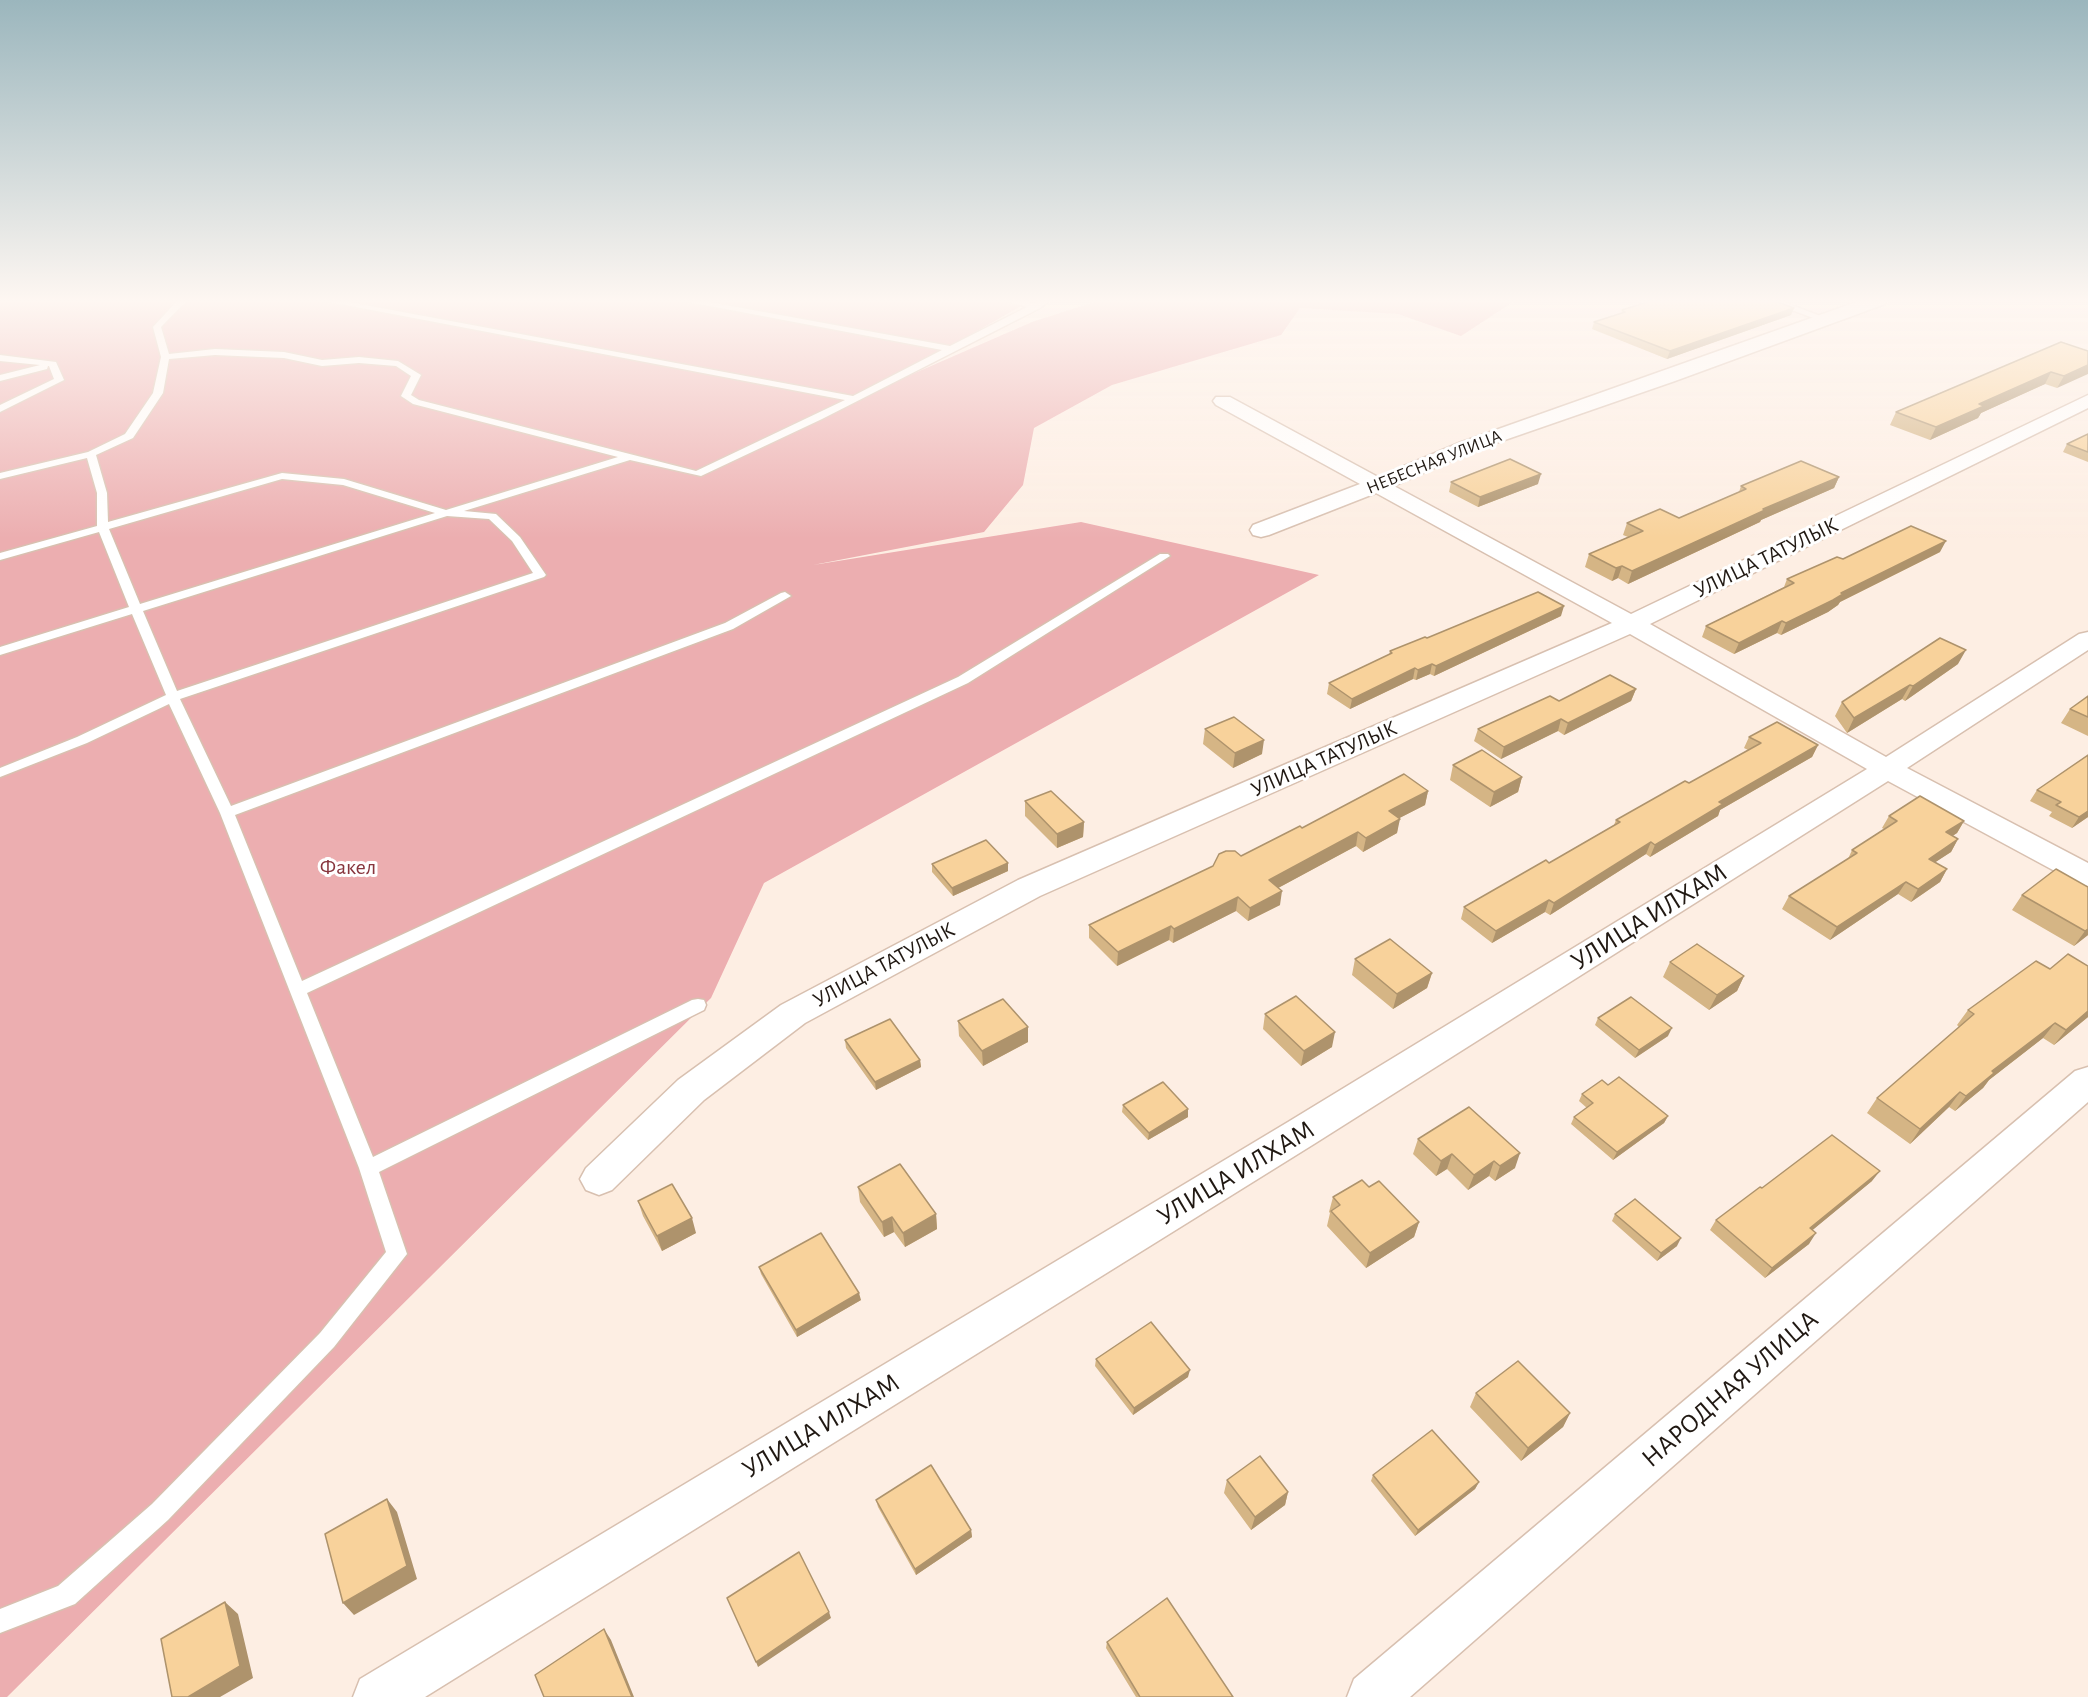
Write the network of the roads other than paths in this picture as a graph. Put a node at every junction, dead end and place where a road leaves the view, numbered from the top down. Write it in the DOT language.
graph roads {
  1 [pos="59,379"];
  2 [pos="161,379"];
  3 [pos="414,379"];
  4 [pos="748,379"];
  5 [pos="893,379"];
  6 [pos="1659,379"];
  7 [pos="854,399"];
  8 [pos="2088,400"];
  9 [pos="1223,401"];
  10 [pos="0,409"];
  11 [pos="91,453"];
  12 [pos="630,457"];
  13 [pos="0,476"];
  14 [pos="1377,485"];
  15 [pos="446,513"];
  16 [pos="103,529"];
  17 [pos="1261,530"];
  18 [pos="1164,556"];
  19 [pos="0,557"];
  20 [pos="785,596"];
  21 [pos="136,611"];
  22 [pos="1631,624"];
  23 [pos="2088,639"];
  24 [pos="0,651"];
  25 [pos="173,697"];
  26 [pos="1887,769"];
  27 [pos="0,773"];
  28 [pos="227,813"];
  29 [pos="2088,876"];
  30 [pos="298,990"];
  31 [pos="698,1005"];
  32 [pos="2088,1081"];
  33 [pos="368,1168"];
  34 [pos="599,1179"];
  35 [pos="0,1621"];
  36 [pos="378,1697"];
  37 [pos="1372,1697"];
  1 -- 10 [label="lane"];
  2 -- 11 [label="lane"];
  3 -- 12 [label="lane"];
  4 -- 7 [label="lane"];
  5 -- 7 [label="lane"];
  6 -- 14 [label="street, НЕБЕСНАЯ УЛИЦА"];
  7 -- 12 [label="lane"];
  8 -- 22 [label="street, УЛИЦА ТАТУЛЫК"];
  9 -- 14 [label="street"];
  11 -- 13 [label="lane"];
  11 -- 16 [label="lane"];
  12 -- 15 [label="lane"];
  14 -- 17 [label="street, НЕБЕСНАЯ УЛИЦА"];
  14 -- 22 [label="street"];
  15 -- 16 [label="lane"];
  15 -- 21 [label="lane"];
  15 -- 25 [label="lane"];
  16 -- 19 [label="lane"];
  16 -- 21 [label="lane"];
  18 -- 30 [label="lane"];
  20 -- 28 [label="lane"];
  21 -- 24 [label="lane"];
  21 -- 25 [label="lane"];
  22 -- 26 [label="street"];
  22 -- 34 [label="street, УЛИЦА ТАТУЛЫК"];
  23 -- 26 [label="street, УЛИЦА ИЛХАМ"];
  25 -- 27 [label="lane"];
  25 -- 28 [label="lane"];
  26 -- 29 [label="street"];
  26 -- 36 [label="street, УЛИЦА ИЛХАМ"];
  28 -- 30 [label="lane"];
  30 -- 33 [label="lane"];
  31 -- 33 [label="lane"];
  32 -- 37 [label="street, НАРОДНАЯ УЛИЦА"];
  33 -- 35 [label="lane"];
}
